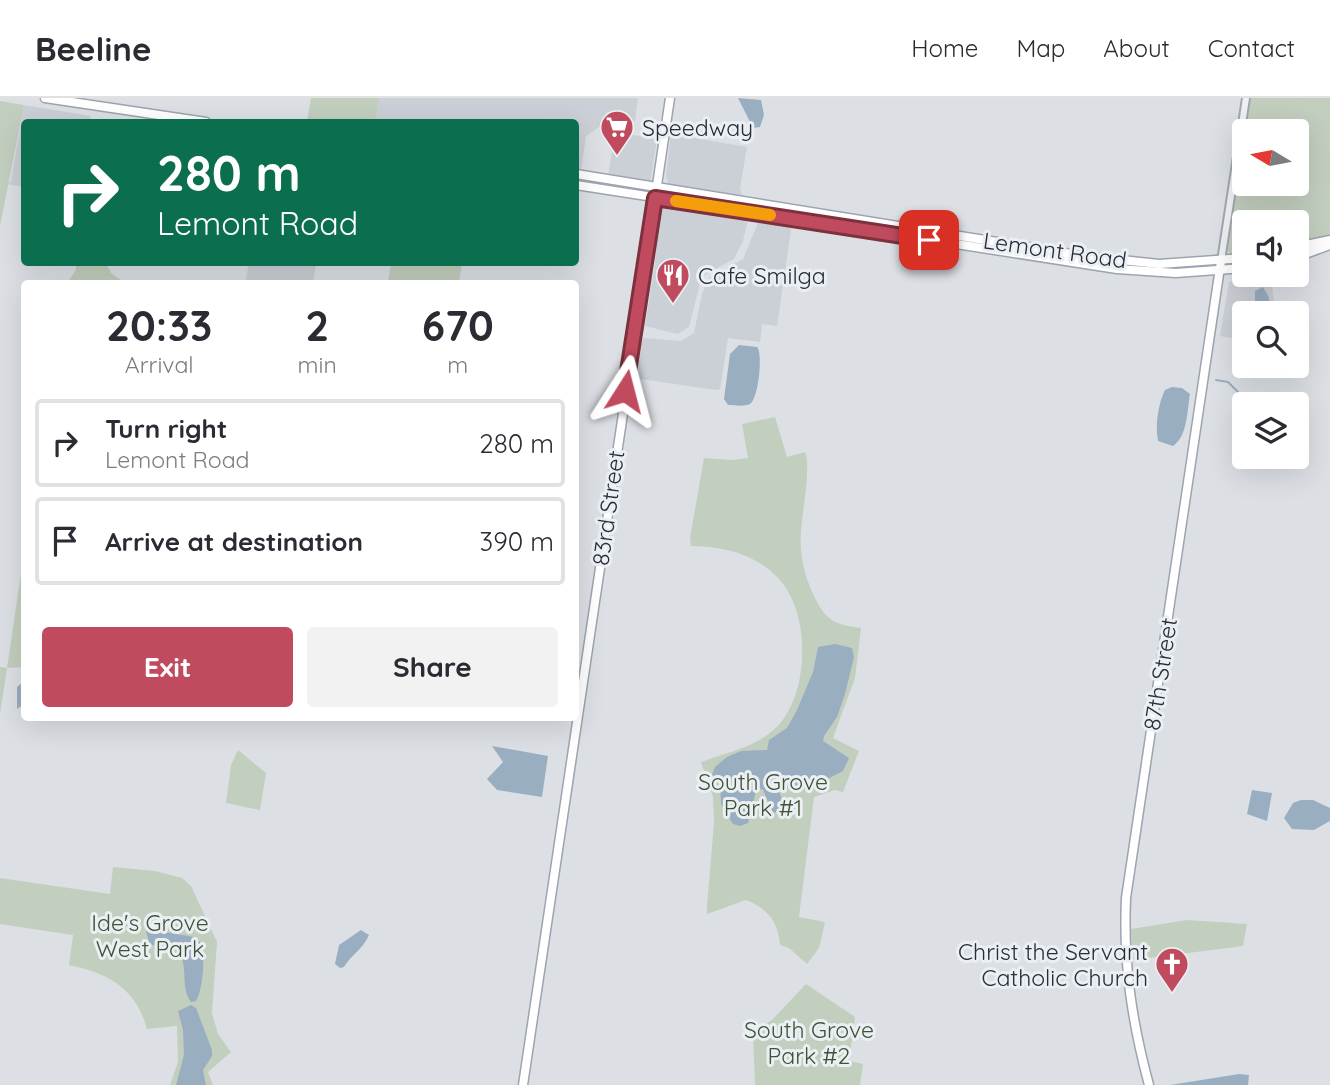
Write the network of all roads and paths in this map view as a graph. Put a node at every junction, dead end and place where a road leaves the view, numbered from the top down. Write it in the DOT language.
graph roads {
  1 [pos="45,98"];
  2 [pos="670,98"];
  3 [pos="1246,98"];
  4 [pos="186,119"];
  5 [pos="579,174"];
  6 [pos="579,185"];
  7 [pos="656,187"];
  8 [pos="655,198"];
  9 [pos="1330,240"];
  10 [pos="1309,244"];
  11 [pos="1330,246"];
  12 [pos="1309,253"];
  13 [pos="1232,262"];
  14 [pos="1220,266"];
  15 [pos="1232,267"];
  16 [pos="579,709"];
  17 [pos="577,721"];
  18 [pos="523,1085"];
  19 [pos="1149,1085"];
  1 -- 4 [label="main road"];
  2 -- 7 [label="main road, 83rd Street"];
  3 -- 14 [label="street"];
  5 -- 7 [label="main road, Lemont Road"];
  6 -- 8 [label="main road, Lemont Road"];
  7 -- 8 [label="main road, 83rd Street"];
  7 -- 14 [label="main road, Lemont Road"];
  8 -- 14 [label="main road, Lemont Road"];
  8 -- 16 [label="main road, 83rd Street"];
  9 -- 10 [label="main road"];
  11 -- 12 [label="main road"];
  13 -- 14 [label="main road, Lemont Road"];
  14 -- 15 [label="main road, Lemont Road"];
  14 -- 19 [label="main road, 87th Street"];
  17 -- 18 [label="main road, 83rd Street"];
}
